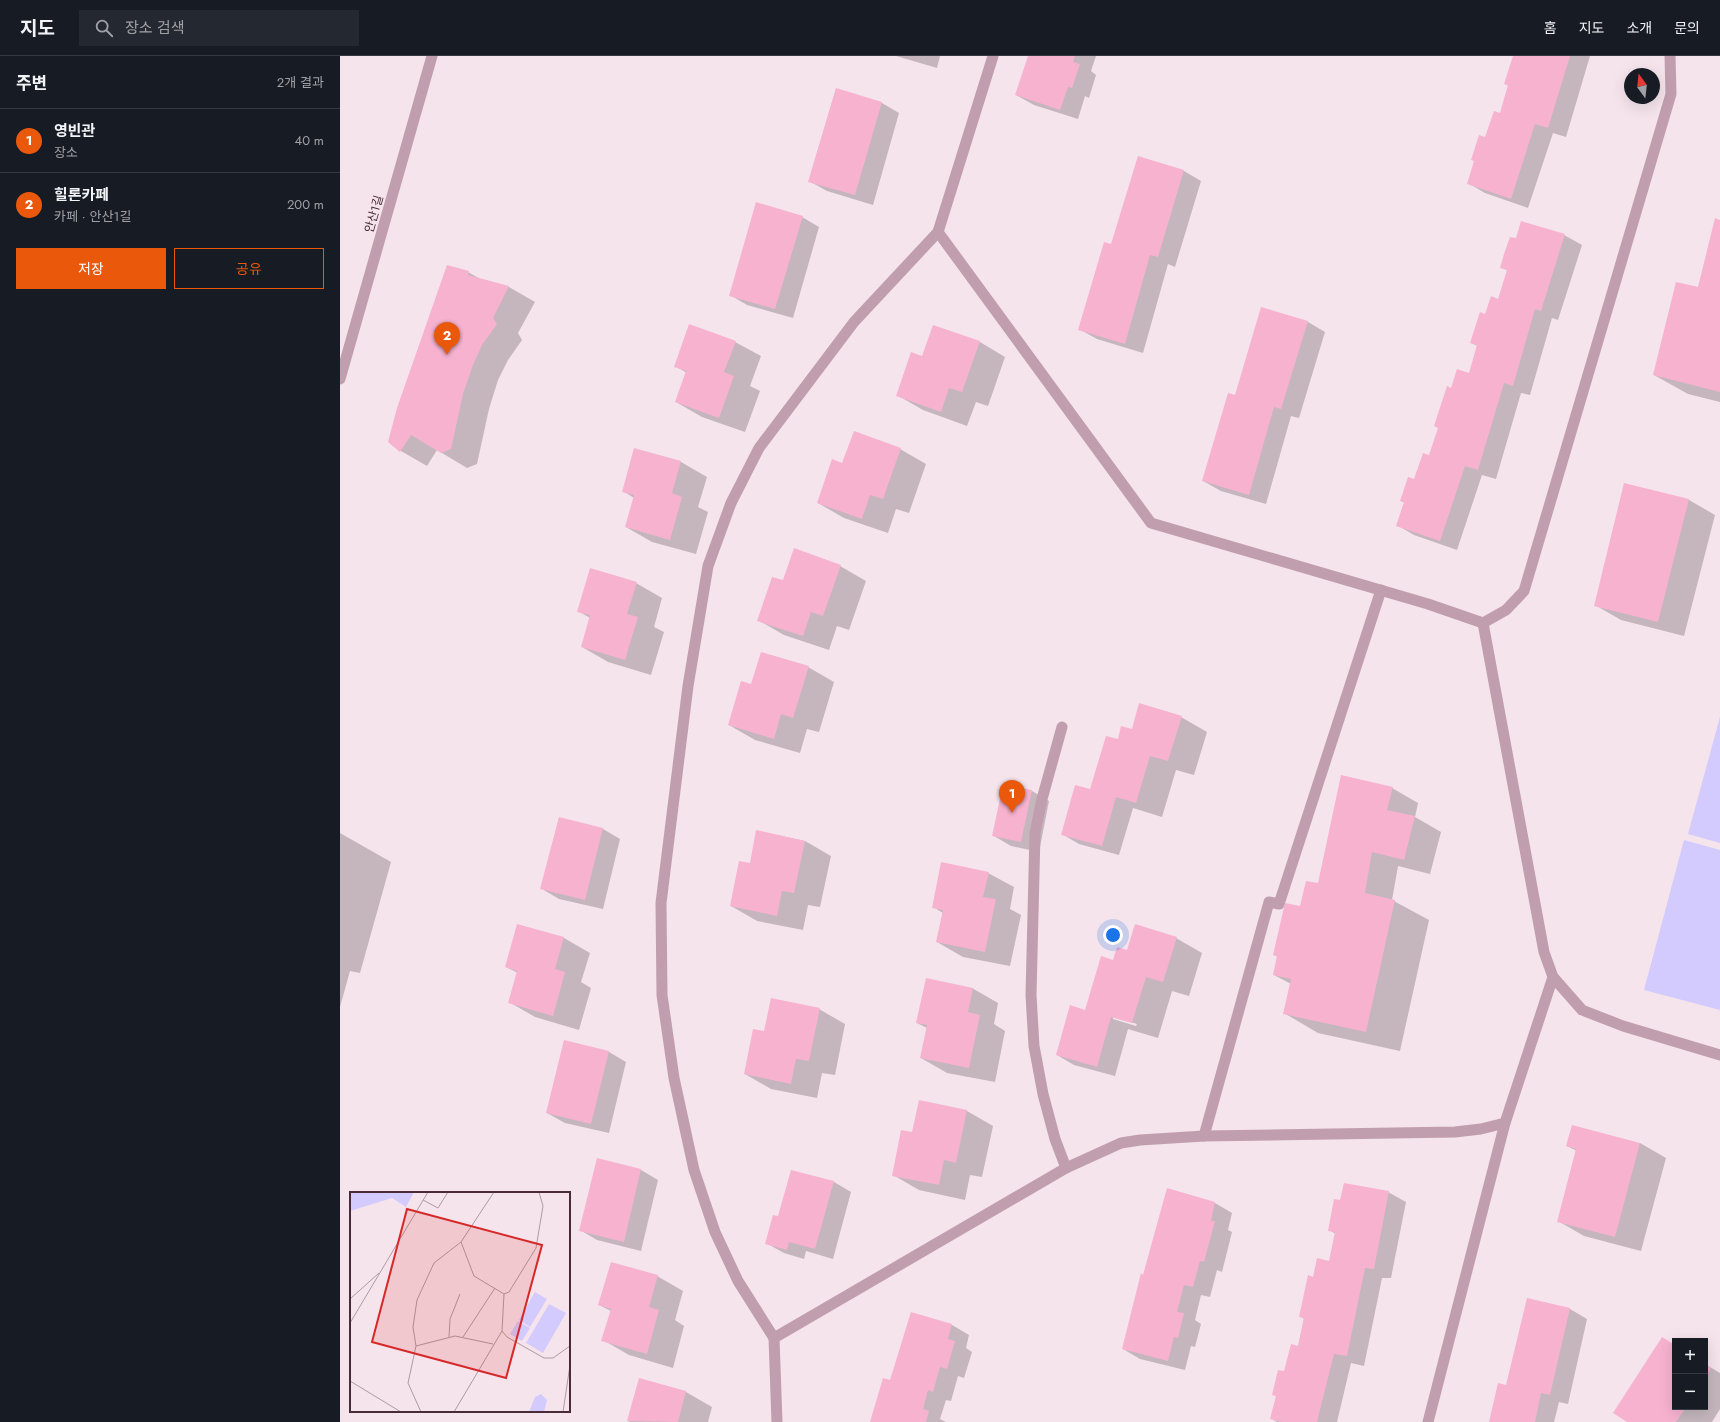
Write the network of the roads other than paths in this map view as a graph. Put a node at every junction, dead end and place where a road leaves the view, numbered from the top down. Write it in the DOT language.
graph roads {
  1 [pos="432,56"];
  2 [pos="994,56"];
  3 [pos="1670,56"];
  4 [pos="938,232"];
  5 [pos="340,379"];
  6 [pos="1381,590"];
  7 [pos="1483,623"];
  8 [pos="1062,727"];
  9 [pos="1553,977"];
  10 [pos="1720,1055"];
  11 [pos="1505,1123"];
  12 [pos="1204,1136"];
  13 [pos="1066,1168"];
  14 [pos="774,1338"];
  15 [pos="777,1422"];
  16 [pos="1428,1422"];
  1 -- 5 [label="street, 안산1길"];
  2 -- 4 [label="street"];
  3 -- 7 [label="street"];
  4 -- 6 [label="street"];
  4 -- 14 [label="street"];
  6 -- 7 [label="street"];
  6 -- 12 [label="street"];
  7 -- 9 [label="street"];
  8 -- 13 [label="street"];
  9 -- 10 [label="street"];
  9 -- 11 [label="street"];
  11 -- 12 [label="street"];
  11 -- 16 [label="street"];
  12 -- 13 [label="street"];
  13 -- 14 [label="street"];
  14 -- 15 [label="street"];
}
